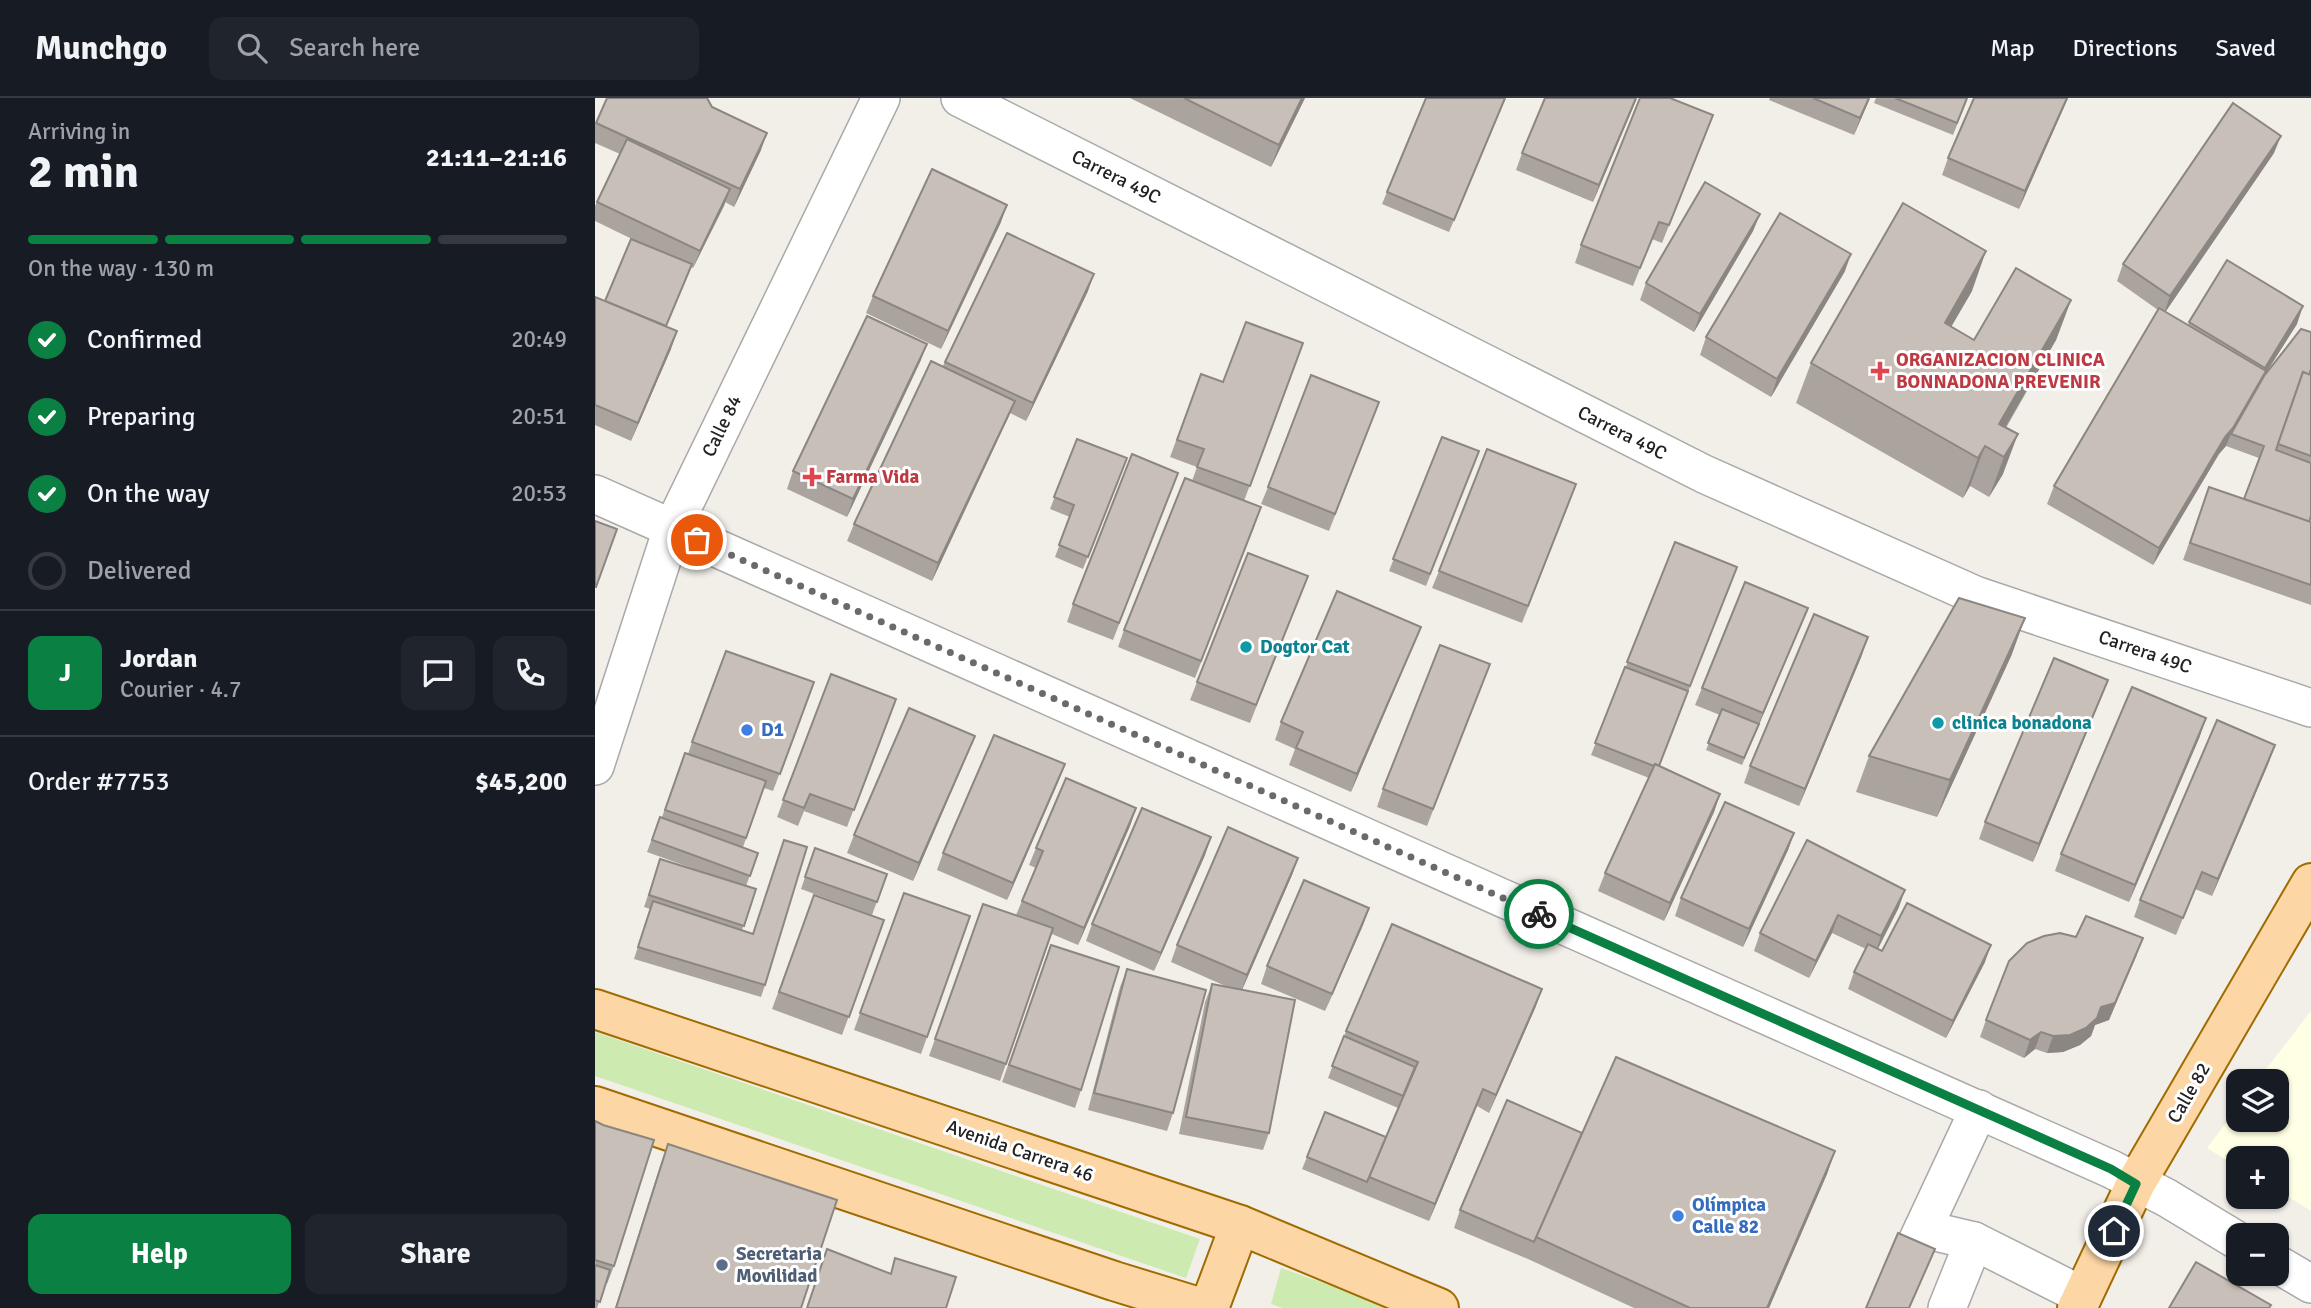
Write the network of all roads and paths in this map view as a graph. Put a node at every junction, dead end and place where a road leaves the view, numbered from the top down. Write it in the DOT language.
graph roads {
  1 [pos="881,98"];
  2 [pos="960,98"];
  3 [pos="595,494"];
  4 [pos="672,528"];
  5 [pos="2311,708"];
  6 [pos="595,766"];
  7 [pos="2311,883"];
  8 [pos="595,1009"];
  9 [pos="595,1106"];
  10 [pos="1979,1109"];
  11 [pos="2136,1184"];
  12 [pos="1240,1225"];
  13 [pos="2226,1234"];
  14 [pos="1974,1241"];
  15 [pos="2289,1271"];
  16 [pos="2311,1284"];
  17 [pos="2080,1302"];
  18 [pos="1202,1308"];
  19 [pos="1209,1308"];
  20 [pos="1439,1308"];
  21 [pos="1947,1308"];
  1 -- 4 [label="street, Calle 84"];
  2 -- 5 [label="street, Carrera 49C"];
  3 -- 4 [label="street"];
  4 -- 6 [label="street, Calle 84"];
  4 -- 10 [label="street"];
  7 -- 11 [label="main road, Calle 82"];
  8 -- 12 [label="main road, Avenida Carrera 46"];
  9 -- 18 [label="main road"];
  10 -- 11 [label="street"];
  10 -- 14 [label="street"];
  11 -- 13 [label="street"];
  11 -- 17 [label="main road, Calle 82"];
  12 -- 19 [label="main road"];
  12 -- 20 [label="main road, Avenida Carrera 46"];
  14 -- 17 [label="street"];
  14 -- 21 [label="street"];
  15 -- 16 [label="street"];
}
